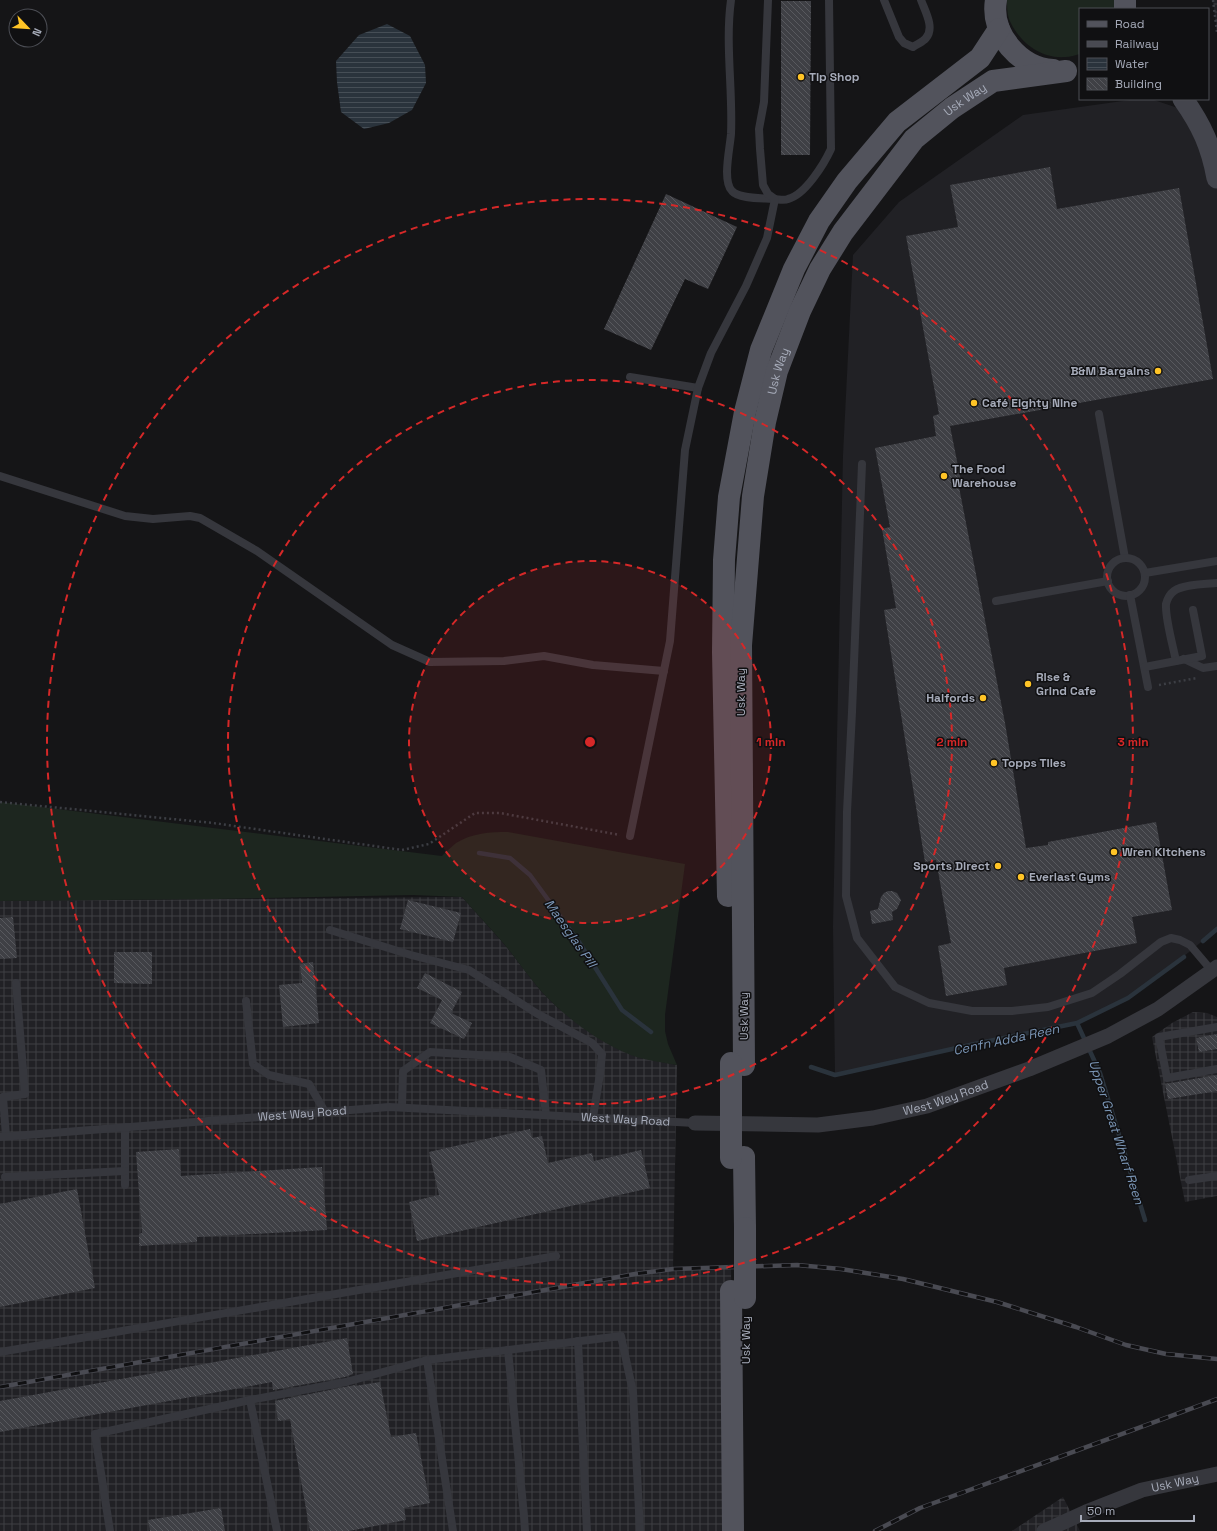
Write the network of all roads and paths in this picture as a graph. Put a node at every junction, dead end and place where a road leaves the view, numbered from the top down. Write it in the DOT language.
graph roads {
  1 [pos="731,0"];
  2 [pos="768,0"];
  3 [pos="829,0"];
  4 [pos="884,0"];
  5 [pos="921,0"];
  6 [pos="1213,0"];
  7 [pos="994,2"];
  8 [pos="999,29"];
  9 [pos="1217,32"];
  10 [pos="1073,70"];
  11 [pos="1185,104"];
  12 [pos="1217,178"];
  13 [pos="775,199"];
  14 [pos="630,377"];
  15 [pos="698,388"];
  16 [pos="1099,414"];
  17 [pos="862,464"];
  18 [pos="0,476"];
  19 [pos="1125,558"];
  20 [pos="1217,561"];
  21 [pos="1145,573"];
  22 [pos="1108,580"];
  23 [pos="1217,583"];
  24 [pos="1130,595"];
  25 [pos="996,601"];
  26 [pos="1193,610"];
  27 [pos="1180,660"];
  28 [pos="1217,666"];
  29 [pos="1145,667"];
  30 [pos="664,671"];
  31 [pos="1202,677"];
  32 [pos="1148,687"];
  33 [pos="0,802"];
  34 [pos="630,836"];
  35 [pos="330,930"];
  36 [pos="1215,969"];
  37 [pos="16,983"];
  38 [pos="246,1001"];
  39 [pos="1217,1026"];
  40 [pos="737,1064"];
  41 [pos="1217,1069"];
  42 [pos="402,1107"];
  43 [pos="325,1112"];
  44 [pos="546,1115"];
  45 [pos="593,1117"];
  46 [pos="695,1122"];
  47 [pos="125,1127"];
  48 [pos="3,1136"];
  49 [pos="125,1171"];
  50 [pos="1217,1176"];
  51 [pos="5,1177"];
  52 [pos="1189,1180"];
  53 [pos="125,1185"];
  54 [pos="556,1256"];
  55 [pos="738,1295"];
  56 [pos="578,1341"];
  57 [pos="508,1350"];
  58 [pos="0,1352"];
  59 [pos="426,1360"];
  60 [pos="250,1400"];
  61 [pos="1217,1474"];
  62 [pos="110,1531"];
  63 [pos="277,1531"];
  64 [pos="453,1531"];
  65 [pos="524,1531"];
  66 [pos="587,1531"];
  67 [pos="640,1531"];
  68 [pos="732,1531"];
  69 [pos="747,1531"];
  70 [pos="1044,1531"];
  1 -- 13 [label="lane"];
  2 -- 13 [label="lane"];
  3 -- 13 [label="lane"];
  4 -- 5 [label="lane"];
  6 -- 9 [label="path"];
  7 -- 8 [label="main road"];
  8 -- 10 [label="main road"];
  8 -- 40 [label="main road, Usk Way"];
  10 -- 40 [label="main road, Usk Way"];
  11 -- 12 [label="street"];
  13 -- 15 [label="lane"];
  14 -- 15 [label="lane"];
  15 -- 30 [label="lane"];
  16 -- 19 [label="lane"];
  17 -- 36 [label="lane"];
  18 -- 30 [label="lane"];
  19 -- 21 [label="lane"];
  19 -- 22 [label="lane"];
  20 -- 21 [label="lane"];
  21 -- 24 [label="lane"];
  22 -- 24 [label="lane"];
  22 -- 25 [label="lane"];
  23 -- 27 [label="lane"];
  24 -- 29 [label="lane"];
  26 -- 27 [label="lane"];
  27 -- 28 [label="lane"];
  27 -- 29 [label="lane"];
  29 -- 32 [label="lane"];
  30 -- 34 [label="lane"];
  31 -- 32 [label="path"];
  33 -- 34 [label="path"];
  35 -- 45 [label="lane"];
  36 -- 46 [label="street, West Way Road"];
  37 -- 48 [label="lane"];
  38 -- 43 [label="lane"];
  39 -- 41 [label="lane"];
  40 -- 55 [label="main road, Usk Way, bridge"];
  42 -- 43 [label="lane, West Way Road"];
  42 -- 44 [label="lane, West Way Road"];
  42 -- 44 [label="lane"];
  43 -- 47 [label="lane, West Way Road"];
  44 -- 45 [label="lane, West Way Road"];
  45 -- 46 [label="lane, West Way Road"];
  47 -- 48 [label="lane, West Way Road"];
  47 -- 49 [label="lane"];
  49 -- 51 [label="lane"];
  49 -- 53 [label="lane"];
  50 -- 52 [label="lane"];
  54 -- 58 [label="lane"];
  55 -- 68 [label="main road, Usk Way"];
  55 -- 69 [label="main road, Usk Way"];
  56 -- 57 [label="lane"];
  56 -- 66 [label="lane"];
  56 -- 67 [label="lane"];
  57 -- 59 [label="lane"];
  57 -- 65 [label="lane"];
  59 -- 60 [label="lane"];
  59 -- 64 [label="lane"];
  60 -- 62 [label="lane"];
  60 -- 63 [label="lane"];
  61 -- 70 [label="street, Usk Way"];
}
